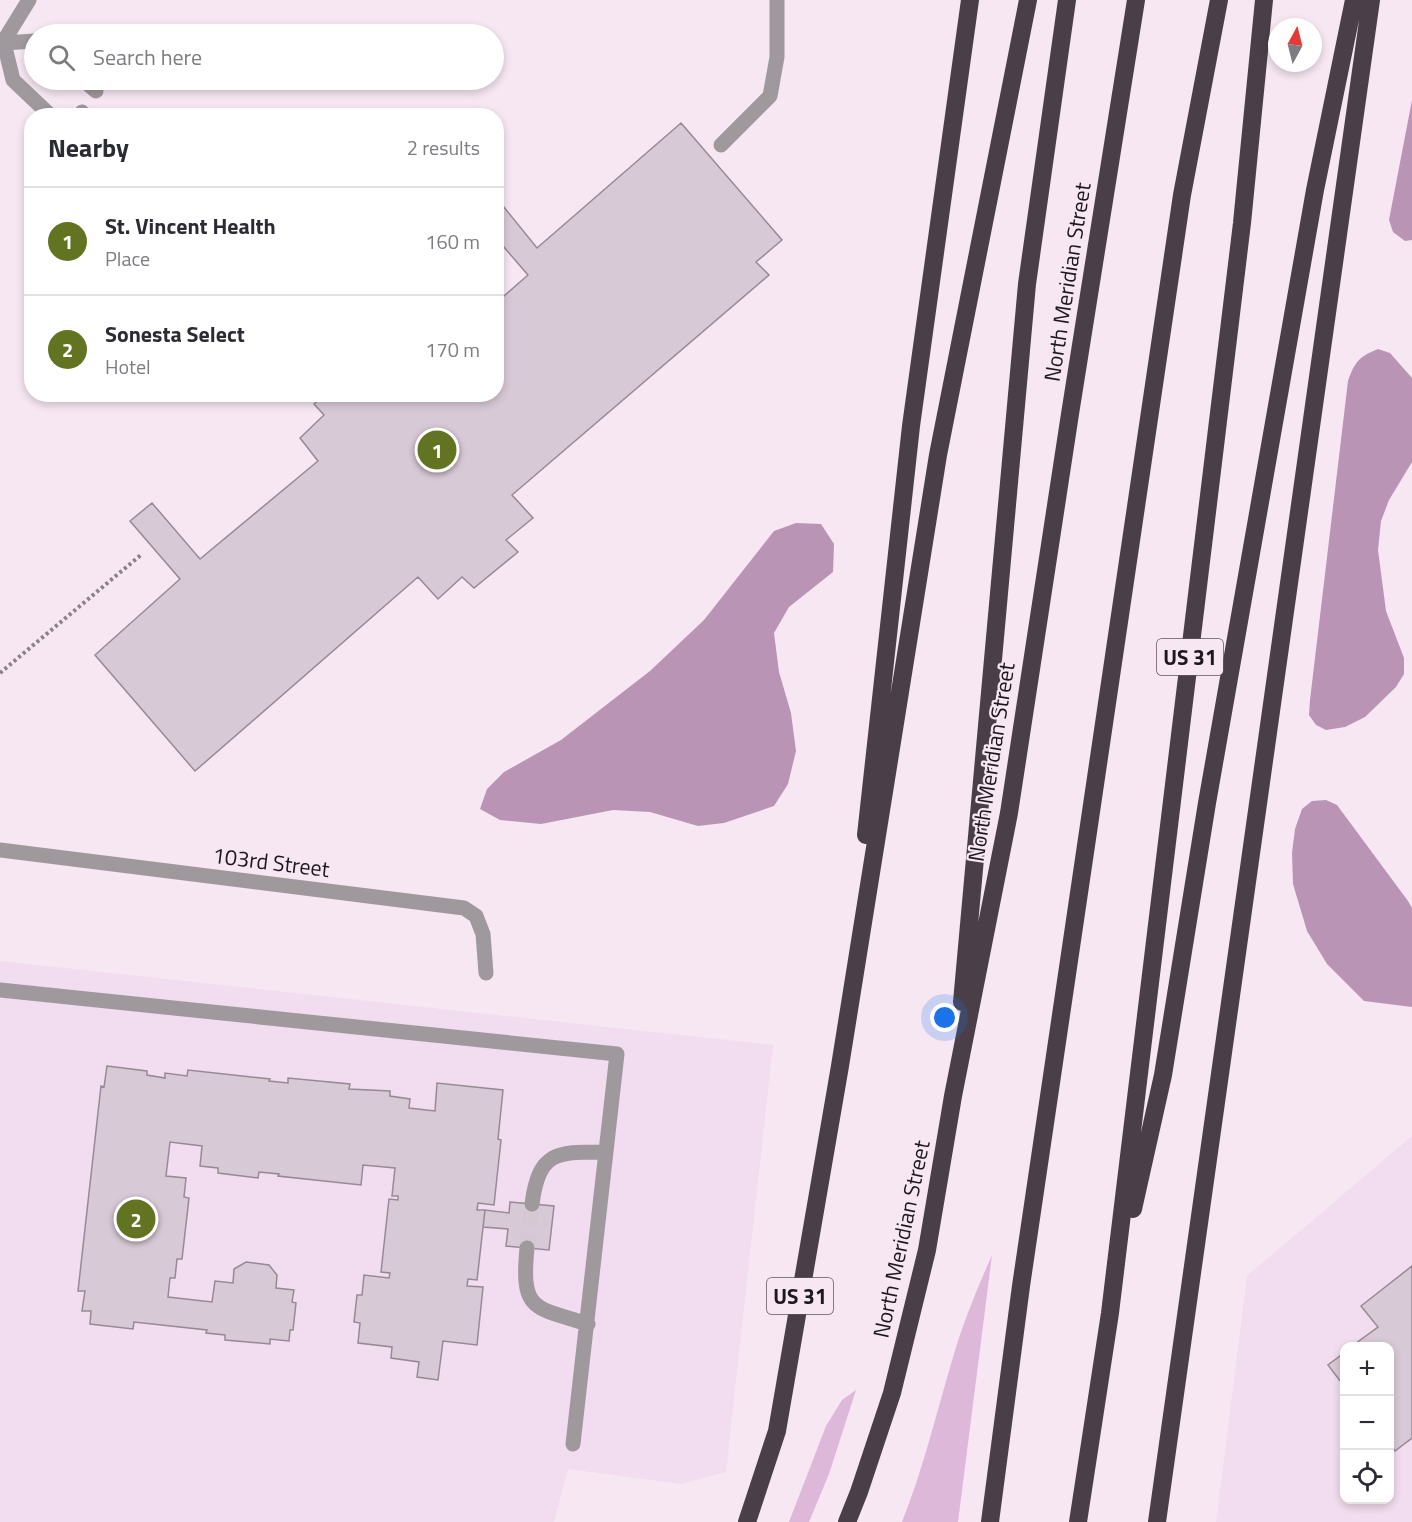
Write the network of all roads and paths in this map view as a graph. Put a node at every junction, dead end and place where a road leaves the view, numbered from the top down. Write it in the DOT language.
graph roads {
  1 [pos="29,0"];
  2 [pos="777,0"];
  3 [pos="970,0"];
  4 [pos="1028,0"];
  5 [pos="1067,0"];
  6 [pos="1136,0"];
  7 [pos="1219,0"];
  8 [pos="1264,0"];
  9 [pos="1354,0"];
  10 [pos="1371,0"];
  11 [pos="24,42"];
  12 [pos="1,43"];
  13 [pos="43,108"];
  14 [pos="721,145"];
  15 [pos="142,554"];
  16 [pos="0,673"];
  17 [pos="0,850"];
  18 [pos="486,974"];
  19 [pos="0,990"];
  20 [pos="840,1066"];
  21 [pos="953,1096"];
  22 [pos="606,1152"];
  23 [pos="532,1204"];
  24 [pos="527,1248"];
  25 [pos="1110,1313"];
  26 [pos="588,1324"];
  27 [pos="573,1444"];
  28 [pos="747,1522"];
  29 [pos="847,1522"];
  30 [pos="990,1522"];
  31 [pos="1078,1522"];
  32 [pos="1156,1522"];
  1 -- 12 [label="street"];
  2 -- 14 [label="street"];
  3 -- 20 [label="highway, US 31"];
  4 -- 20 [label="highway"];
  5 -- 21 [label="highway"];
  6 -- 21 [label="highway, North Meridian Street"];
  7 -- 30 [label="highway"];
  8 -- 25 [label="highway, US 31"];
  9 -- 25 [label="highway"];
  10 -- 32 [label="highway"];
  11 -- 12 [label="street"];
  12 -- 13 [label="street"];
  15 -- 16 [label="path"];
  17 -- 18 [label="street, 103rd Street"];
  19 -- 22 [label="street"];
  20 -- 28 [label="highway, US 31"];
  21 -- 29 [label="highway, North Meridian Street"];
  22 -- 23 [label="street"];
  22 -- 26 [label="street"];
  24 -- 26 [label="street"];
  25 -- 31 [label="highway, US 31"];
  26 -- 27 [label="street"];
}
